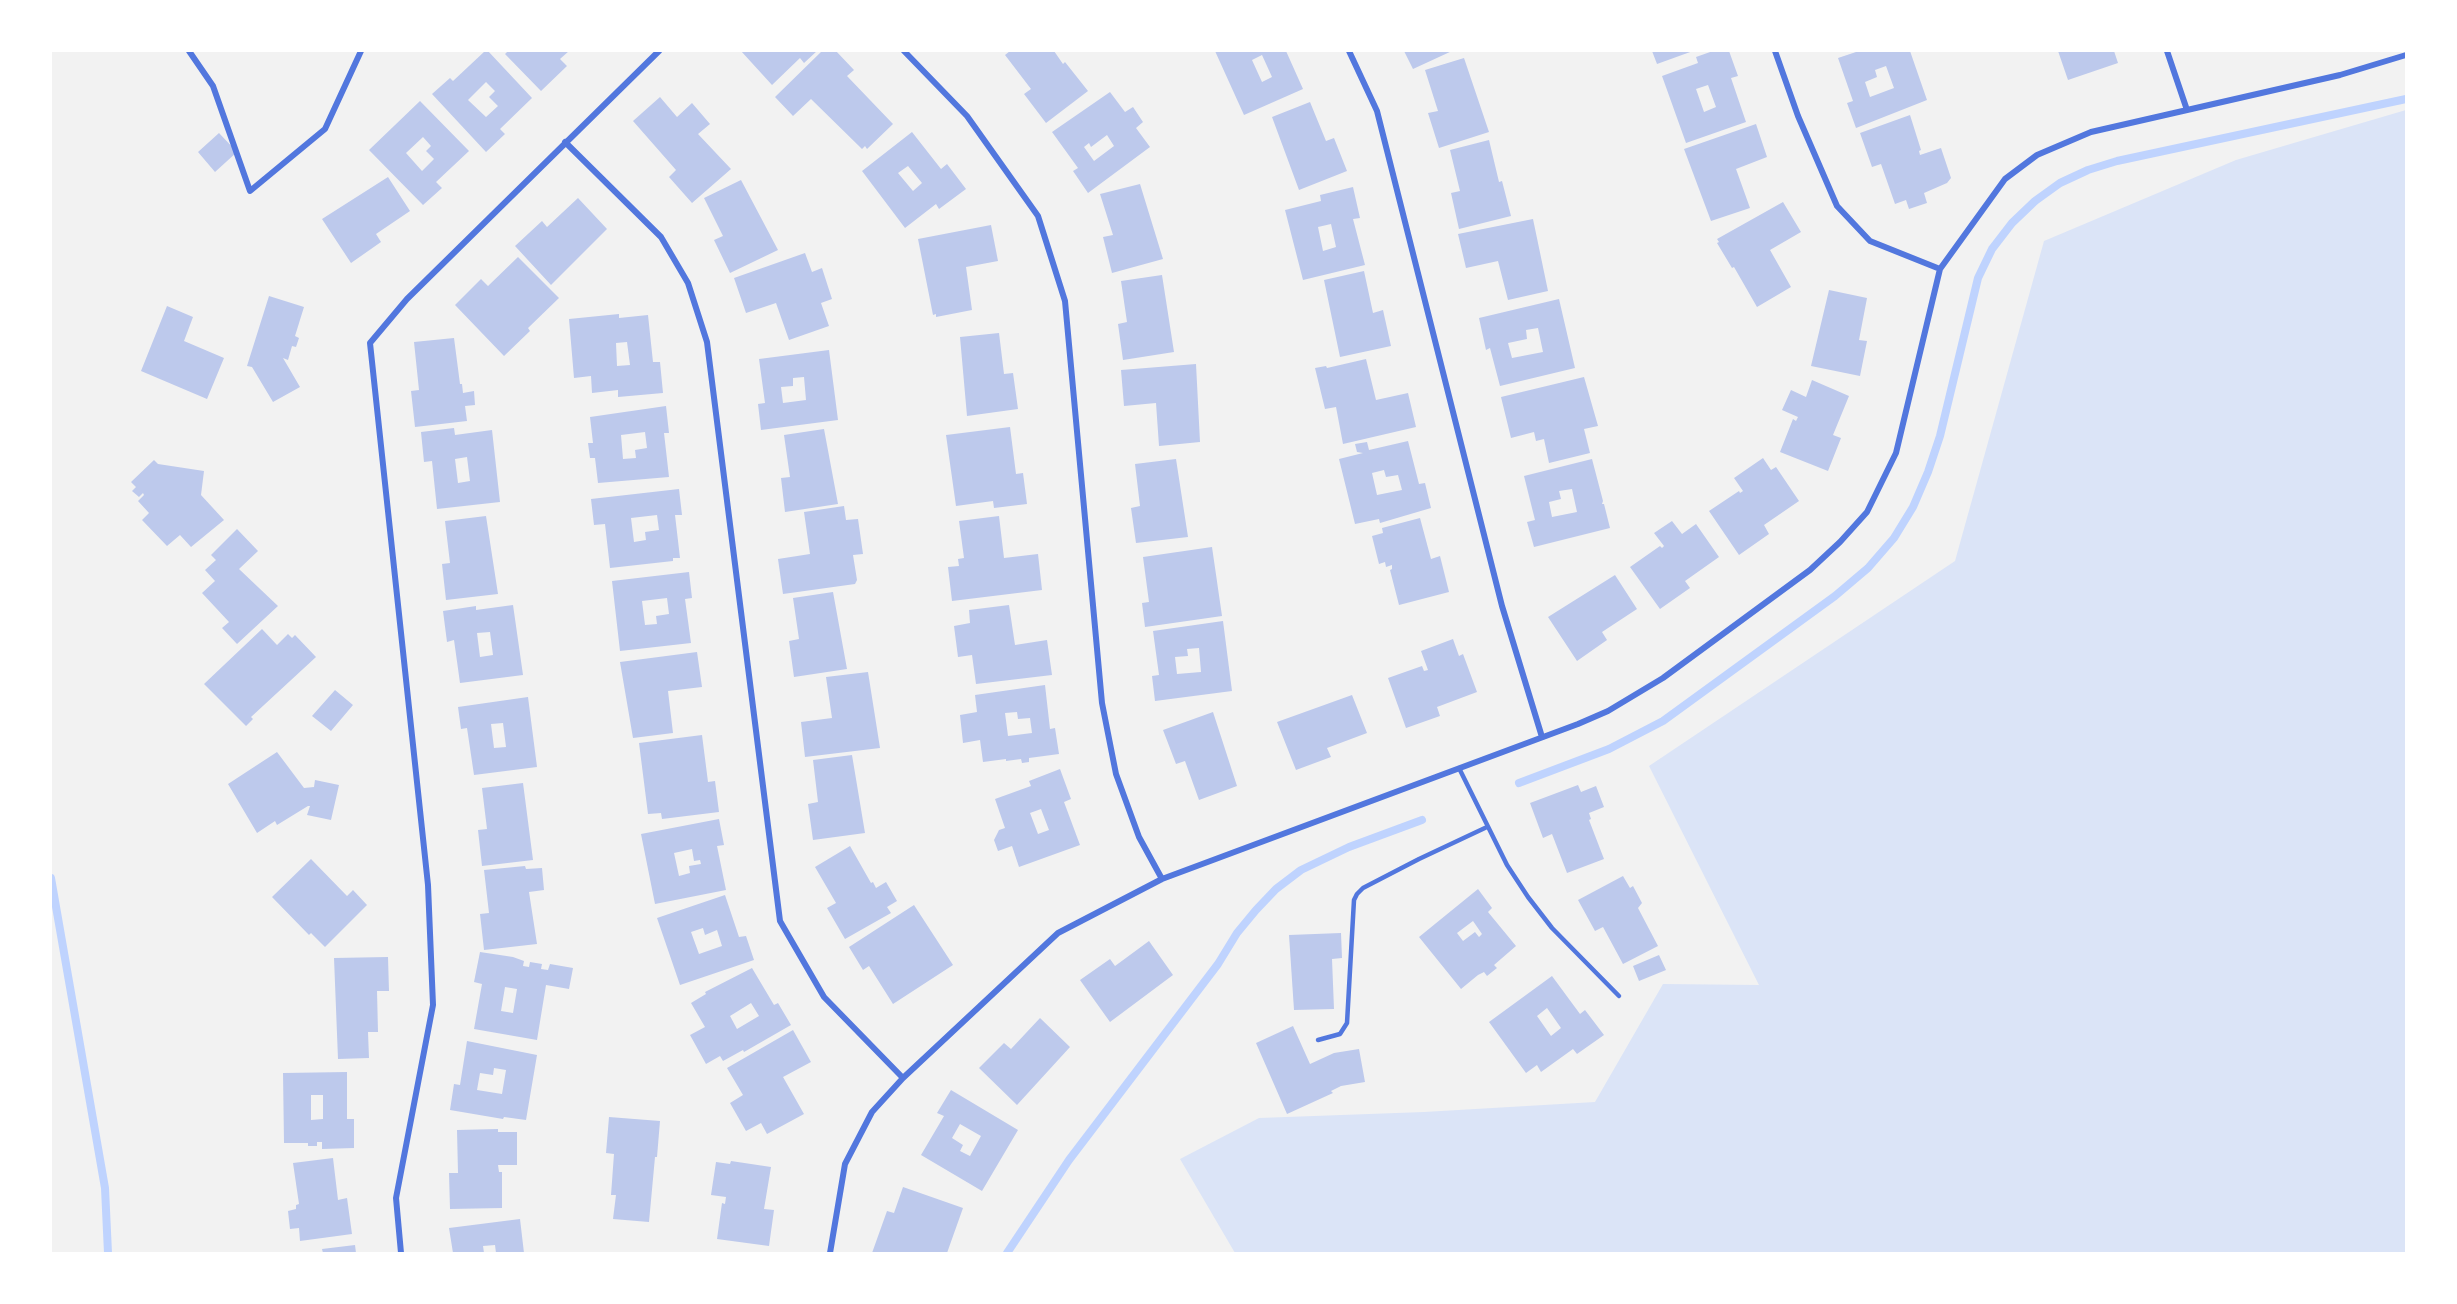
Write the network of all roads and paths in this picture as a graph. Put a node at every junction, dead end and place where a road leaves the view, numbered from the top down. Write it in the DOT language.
graph roads {
  1 [pos="189,51"];
  2 [pos="361,51"];
  3 [pos="660,51"];
  4 [pos="904,51"];
  5 [pos="1349,51"];
  6 [pos="1775,51"];
  7 [pos="2167,51"];
  8 [pos="2406,55"];
  9 [pos="2187,110"];
  10 [pos="565,142"];
  11 [pos="1940,269"];
  12 [pos="1542,737"];
  13 [pos="1459,768"];
  14 [pos="1487,827"];
  15 [pos="1162,879"];
  16 [pos="1619,996"];
  17 [pos="1318,1041"];
  18 [pos="903,1078"];
  19 [pos="401,1253"];
  20 [pos="830,1253"];
  1 -- 2 [label="street"];
  3 -- 10 [label="street"];
  4 -- 15 [label="street"];
  5 -- 12 [label="street"];
  6 -- 11 [label="street"];
  7 -- 9 [label="street"];
  8 -- 9 [label="street"];
  9 -- 11 [label="street"];
  10 -- 18 [label="street"];
  10 -- 19 [label="street"];
  11 -- 12 [label="street"];
  12 -- 13 [label="street"];
  13 -- 14 [label="lane"];
  13 -- 15 [label="street"];
  14 -- 16 [label="lane"];
  14 -- 17 [label="lane"];
  15 -- 18 [label="street"];
  18 -- 20 [label="street"];
}
